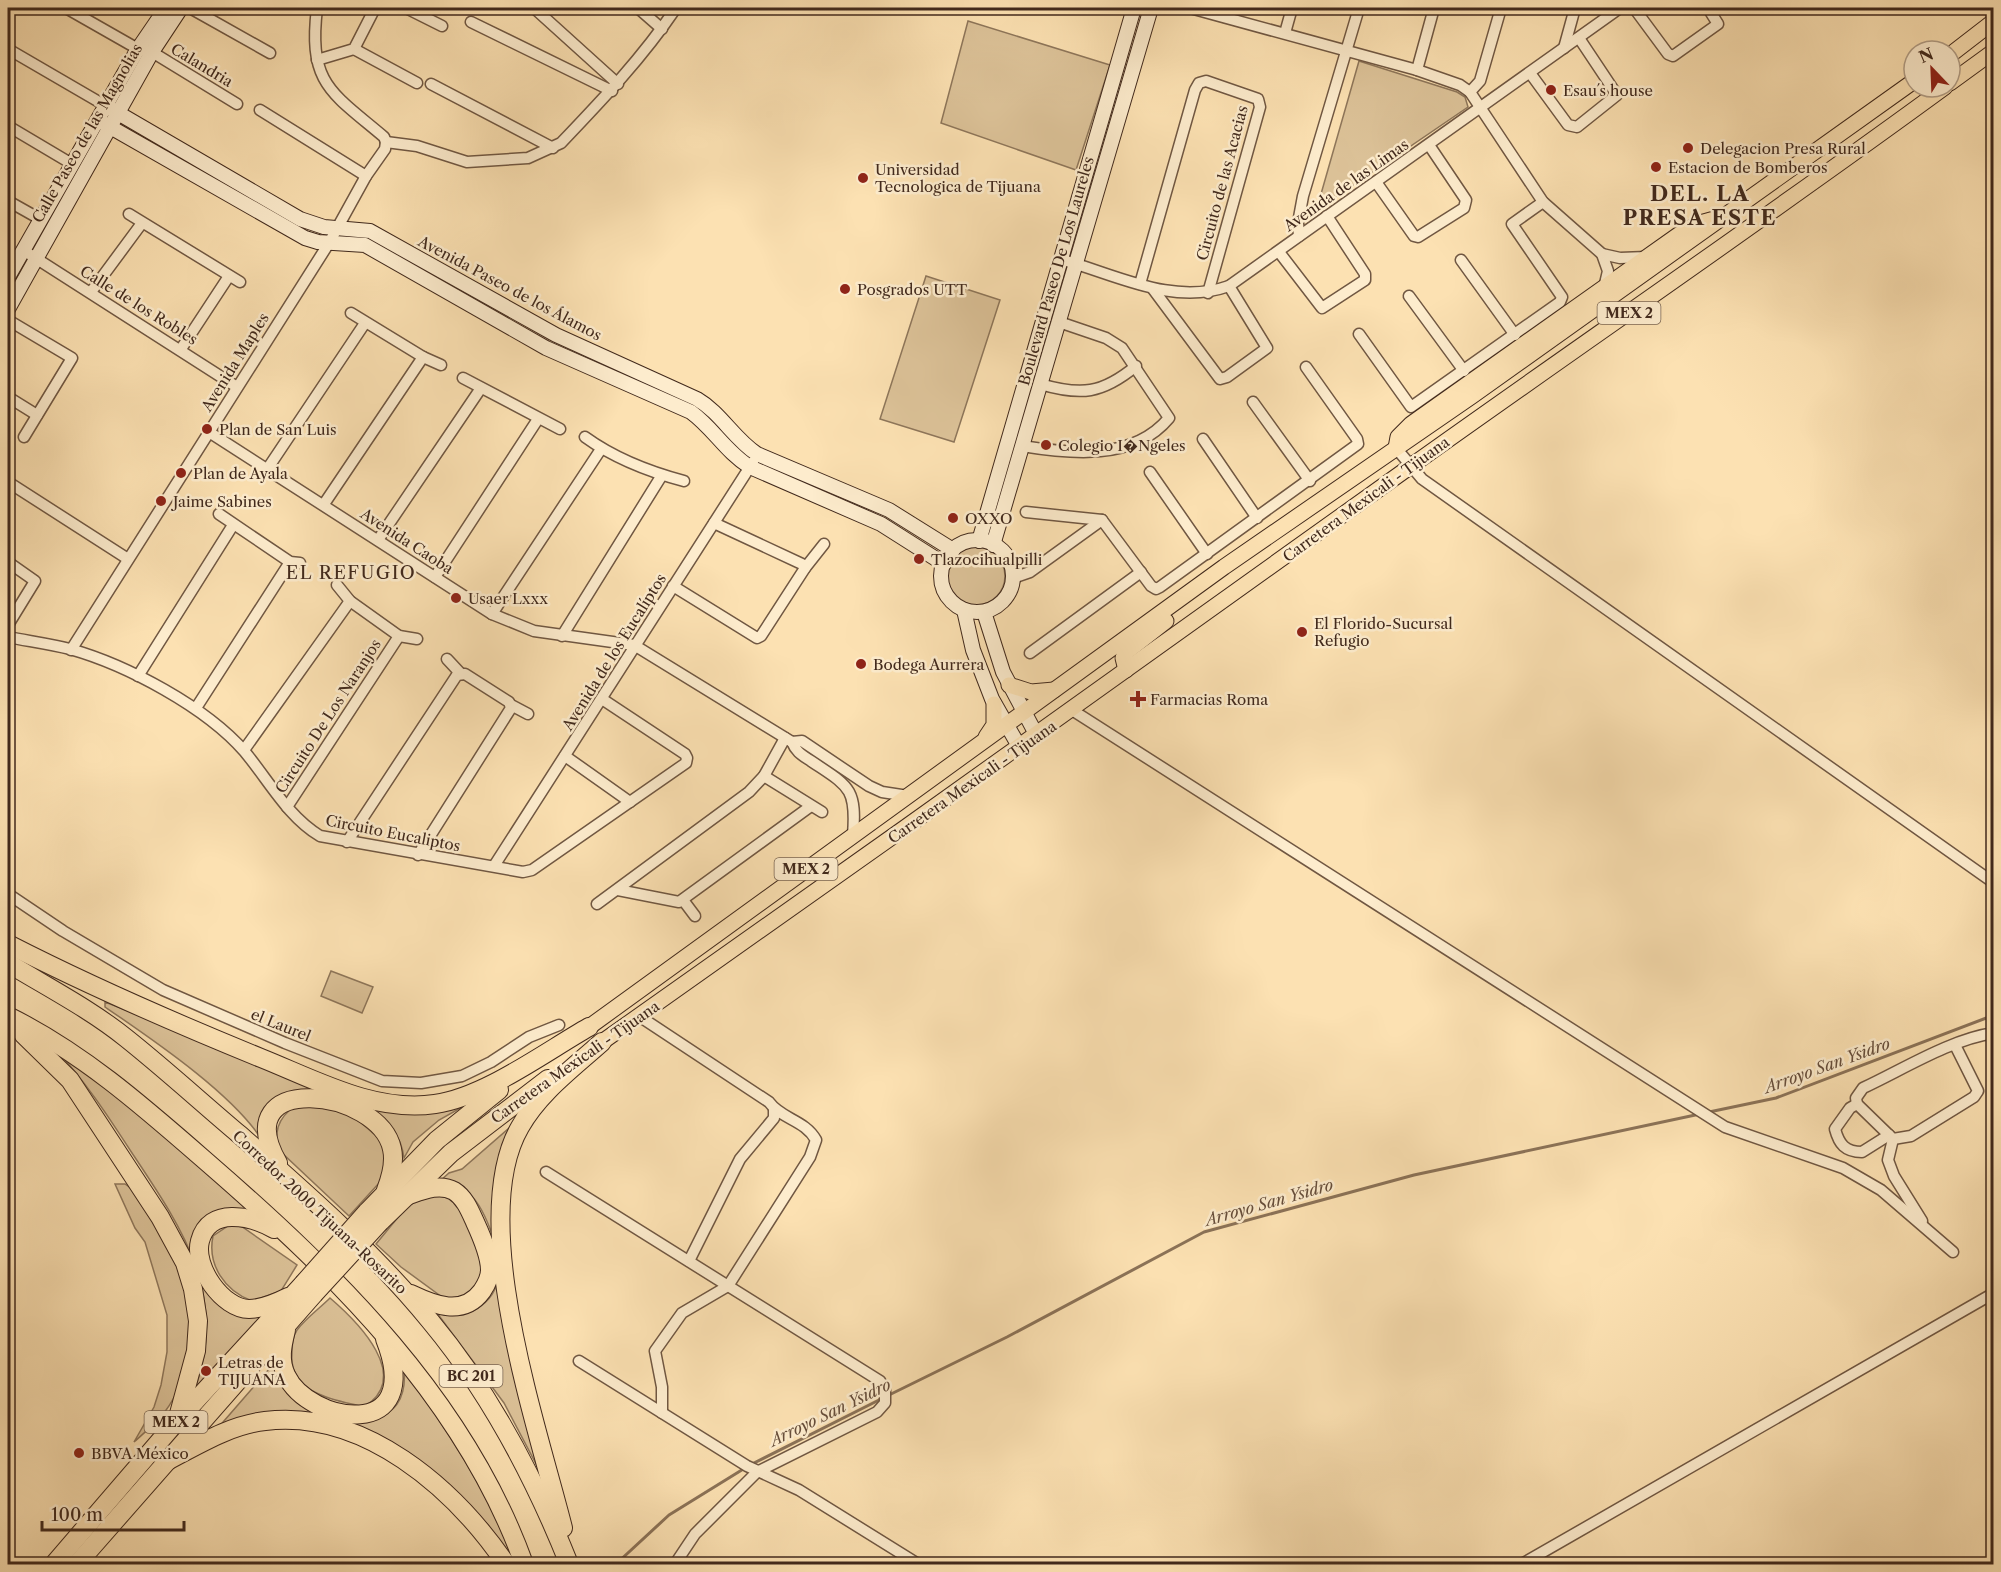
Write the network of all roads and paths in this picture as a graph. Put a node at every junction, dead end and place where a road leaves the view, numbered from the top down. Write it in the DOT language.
graph roads {
  1 [pos="66,8"];
  2 [pos="166,8"];
  3 [pos="181,8"];
  4 [pos="190,8"];
  5 [pos="317,8"];
  6 [pos="375,8"];
  7 [pos="406,8"];
  8 [pos="534,8"];
  9 [pos="638,8"];
  10 [pos="676,8"];
  11 [pos="1134,8"];
  12 [pos="1151,8"];
  13 [pos="1190,8"];
  14 [pos="1292,8"];
  15 [pos="1359,8"];
  16 [pos="1434,8"];
  17 [pos="1501,8"];
  18 [pos="1575,8"];
  19 [pos="1620,8"];
  20 [pos="1634,8"];
  21 [pos="1708,8"];
  22 [pos="1220,11"];
  23 [pos="1994,21"];
  24 [pos="471,22"];
  25 [pos="161,26"];
  26 [pos="442,26"];
  27 [pos="662,29"];
  28 [pos="1285,33"];
  29 [pos="1579,38"];
  30 [pos="1962,46"];
  31 [pos="1564,48"];
  32 [pos="8,49"];
  33 [pos="354,49"];
  34 [pos="1346,50"];
  35 [pos="145,51"];
  36 [pos="1994,51"];
  37 [pos="270,53"];
  38 [pos="317,60"];
  39 [pos="1418,70"];
  40 [pos="1530,73"];
  41 [pos="1962,74"];
  42 [pos="417,83"];
  43 [pos="431,84"];
  44 [pos="615,87"];
  45 [pos="1902,90"];
  46 [pos="1470,92"];
  47 [pos="1928,99"];
  48 [pos="237,104"];
  49 [pos="1480,108"];
  50 [pos="112,109"];
  51 [pos="260,110"];
  52 [pos="104,123"];
  53 [pos="8,126"];
  54 [pos="386,142"];
  55 [pos="1429,145"];
  56 [pos="552,148"];
  57 [pos="72,164"];
  58 [pos="366,176"];
  59 [pos="1376,182"];
  60 [pos="8,201"];
  61 [pos="1543,202"];
  62 [pos="129,214"];
  63 [pos="1327,216"];
  64 [pos="1726,216"];
  65 [pos="40,219"];
  66 [pos="142,222"];
  67 [pos="337,228"];
  68 [pos="1299,236"];
  69 [pos="329,243"];
  70 [pos="23,250"];
  71 [pos="1279,252"];
  72 [pos="1602,254"];
  73 [pos="1646,257"];
  74 [pos="35,258"];
  75 [pos="1461,260"];
  76 [pos="1069,262"];
  77 [pos="229,276"];
  78 [pos="8,277"];
  79 [pos="240,282"];
  80 [pos="1140,284"];
  81 [pos="1229,286"];
  82 [pos="1604,288"];
  83 [pos="1153,289"];
  84 [pos="91,292"];
  85 [pos="1208,293"];
  86 [pos="1409,296"];
  87 [pos="8,309"];
  88 [pos="351,313"];
  89 [pos="8,320"];
  90 [pos="1059,322"];
  91 [pos="365,323"];
  92 [pos="1359,334"];
  93 [pos="1515,335"];
  94 [pos="181,349"];
  95 [pos="423,357"];
  96 [pos="441,365"];
  97 [pos="1136,366"];
  98 [pos="1306,367"];
  99 [pos="1464,371"];
  100 [pos="464,378"];
  101 [pos="1040,384"];
  102 [pos="237,387"];
  103 [pos="481,388"];
  104 [pos="8,397"];
  105 [pos="1253,402"];
  106 [pos="37,415"];
  107 [pos="538,419"];
  108 [pos="560,429"];
  109 [pos="209,432"];
  110 [pos="24,436"];
  111 [pos="585,437"];
  112 [pos="1203,439"];
  113 [pos="1022,446"];
  114 [pos="1396,448"];
  115 [pos="601,449"];
  116 [pos="757,454"];
  117 [pos="750,467"];
  118 [pos="1410,467"];
  119 [pos="268,468"];
  120 [pos="1150,472"];
  121 [pos="662,475"];
  122 [pos="684,481"];
  123 [pos="1310,481"];
  124 [pos="8,482"];
  125 [pos="324,504"];
  126 [pos="1026,512"];
  127 [pos="219,514"];
  128 [pos="1257,518"];
  129 [pos="1102,520"];
  130 [pos="714,523"];
  131 [pos="234,525"];
  132 [pos="378,540"];
  133 [pos="979,541"];
  134 [pos="824,544"];
  135 [pos="993,545"];
  136 [pos="953,550"];
  137 [pos="1207,554"];
  138 [pos="128,559"];
  139 [pos="8,562"];
  140 [pos="944,564"];
  141 [pos="805,568"];
  142 [pos="1141,572"];
  143 [pos="435,578"];
  144 [pos="1013,578"];
  145 [pos="337,585"];
  146 [pos="673,586"];
  147 [pos="1186,594"];
  148 [pos="350,601"];
  149 [pos="964,610"];
  150 [pos="984,612"];
  151 [pos="492,614"];
  152 [pos="8,625"];
  153 [pos="399,636"];
  154 [pos="561,636"];
  155 [pos="8,637"];
  156 [pos="417,639"];
  157 [pos="634,645"];
  158 [pos="71,650"];
  159 [pos="1030,653"];
  160 [pos="447,659"];
  161 [pos="1126,669"];
  162 [pos="461,674"];
  163 [pos="138,676"];
  164 [pos="1010,685"];
  165 [pos="1057,690"];
  166 [pos="602,699"];
  167 [pos="994,704"];
  168 [pos="511,705"];
  169 [pos="196,708"];
  170 [pos="1072,710"];
  171 [pos="1023,713"];
  172 [pos="528,714"];
  173 [pos="1007,724"];
  174 [pos="1037,736"];
  175 [pos="789,740"];
  176 [pos="984,742"];
  177 [pos="1020,748"];
  178 [pos="244,750"];
  179 [pos="565,756"];
  180 [pos="764,776"];
  181 [pos="908,796"];
  182 [pos="630,802"];
  183 [pos="811,806"];
  184 [pos="287,807"];
  185 [pos="822,812"];
  186 [pos="853,835"];
  187 [pos="347,842"];
  188 [pos="418,855"];
  189 [pos="494,866"];
  190 [pos="1994,883"];
  191 [pos="618,890"];
  192 [pos="8,894"];
  193 [pos="683,900"];
  194 [pos="597,904"];
  195 [pos="695,916"];
  196 [pos="8,944"];
  197 [pos="8,963"];
  198 [pos="44,985"];
  199 [pos="106,990"];
  200 [pos="8,1016"];
  201 [pos="639,1016"];
  202 [pos="8,1022"];
  203 [pos="559,1025"];
  204 [pos="589,1027"];
  205 [pos="1994,1033"];
  206 [pos="602,1042"];
  207 [pos="1955,1046"];
  208 [pos="1857,1104"];
  209 [pos="774,1109"];
  210 [pos="1891,1137"];
  211 [pos="546,1172"];
  212 [pos="283,1173"];
  213 [pos="386,1192"];
  214 [pos="405,1196"];
  215 [pos="373,1217"];
  216 [pos="1928,1229"];
  217 [pos="299,1242"];
  218 [pos="1953,1252"];
  219 [pos="689,1261"];
  220 [pos="728,1286"];
  221 [pos="403,1289"];
  222 [pos="304,1290"];
  223 [pos="1994,1293"];
  224 [pos="288,1326"];
  225 [pos="381,1329"];
  226 [pos="579,1361"];
  227 [pos="662,1413"];
  228 [pos="177,1421"];
  229 [pos="167,1461"];
  230 [pos="757,1472"];
  231 [pos="54,1564"];
  232 [pos="77,1564"];
  233 [pos="506,1564"];
  234 [pos="524,1564"];
  235 [pos="570,1564"];
  236 [pos="675,1564"];
  237 [pos="918,1564"];
  238 [pos="1522,1564"];
  1 -- 35 [label="street, Calandria"];
  2 -- 25 [label="street, Calle Paseo de las Magnolias"];
  3 -- 25 [label="street, Calle Paseo de las Magnolias"];
  4 -- 37 [label="street"];
  5 -- 38 [label="street"];
  6 -- 33 [label="street"];
  7 -- 26 [label="street"];
  8 -- 44 [label="street"];
  9 -- 27 [label="street"];
  10 -- 27 [label="street"];
  11 -- 76 [label="street, Boulevard Paseo De Los Laureles"];
  12 -- 76 [label="street, Boulevard Paseo De Los Laureles"];
  13 -- 22 [label="street"];
  14 -- 28 [label="street"];
  15 -- 34 [label="street"];
  16 -- 39 [label="street"];
  17 -- 46 [label="street"];
  18 -- 31 [label="street"];
  19 -- 29 [label="street, Avenida de las Limas"];
  20 -- 21 [label="street"];
  22 -- 28 [label="street"];
  23 -- 30 [label="main road"];
  24 -- 44 [label="street"];
  25 -- 35 [label="street, Calle Paseo de las Magnolias"];
  27 -- 44 [label="street"];
  28 -- 34 [label="street"];
  29 -- 31 [label="street, Avenida de las Limas"];
  29 -- 40 [label="street"];
  31 -- 40 [label="street, Avenida de las Limas"];
  32 -- 50 [label="street"];
  33 -- 38 [label="street"];
  33 -- 42 [label="street"];
  34 -- 39 [label="street"];
  34 -- 68 [label="street"];
  35 -- 48 [label="street, Calandria"];
  35 -- 50 [label="street, Calle Paseo de las Magnolias"];
  36 -- 41 [label="main road"];
  38 -- 54 [label="street"];
  39 -- 46 [label="street"];
  40 -- 49 [label="street, Avenida de las Limas"];
  43 -- 56 [label="street"];
  44 -- 56 [label="street"];
  45 -- 64 [label="main road, Carretera Mexicali - Tijuana / MEX 2"];
  46 -- 49 [label="street"];
  47 -- 118 [label="main road, Carretera Mexicali - Tijuana / MEX 2"];
  49 -- 55 [label="street, Avenida de las Limas"];
  49 -- 61 [label="street"];
  50 -- 52 [label="street, Calle Paseo de las Magnolias"];
  50 -- 67 [label="street, Avenida Paseo de los Álamos"];
  51 -- 58 [label="street"];
  52 -- 57 [label="street, Calle Paseo de las Magnolias"];
  52 -- 69 [label="street, Avenida Paseo de los Álamos"];
  52 -- 74 [label="street, Calle Paseo de las Magnolias"];
  53 -- 57 [label="street"];
  54 -- 56 [label="street"];
  54 -- 58 [label="street, Avenida Maples"];
  55 -- 59 [label="street, Avenida de las Limas"];
  55 -- 59 [label="street"];
  57 -- 65 [label="street, Calle Paseo de las Magnolias"];
  58 -- 67 [label="street, Avenida Maples"];
  59 -- 63 [label="street, Avenida de las Limas"];
  60 -- 65 [label="street"];
  61 -- 72 [label="street"];
  61 -- 93 [label="street"];
  62 -- 66 [label="street"];
  63 -- 68 [label="street, Avenida de las Limas"];
  63 -- 71 [label="street"];
  64 -- 73 [label="main road"];
  64 -- 114 [label="main road, Carretera Mexicali - Tijuana / MEX 2"];
  65 -- 70 [label="street, Calle Paseo de las Magnolias"];
  66 -- 77 [label="street"];
  66 -- 84 [label="street"];
  67 -- 69 [label="street, Avenida Maples"];
  67 -- 116 [label="street, Avenida Paseo de los Álamos"];
  68 -- 71 [label="street, Avenida de las Limas"];
  69 -- 102 [label="street, Avenida Maples"];
  69 -- 117 [label="street, Avenida Paseo de los Álamos"];
  70 -- 74 [label="street, Calle de los Robles"];
  70 -- 78 [label="street, Calle Paseo de las Magnolias"];
  71 -- 81 [label="street, Avenida de las Limas"];
  72 -- 73 [label="street"];
  72 -- 82 [label="street"];
  73 -- 82 [label="main road"];
  74 -- 84 [label="street, Calle de los Robles"];
  74 -- 87 [label="street, Calle Paseo de las Magnolias"];
  75 -- 93 [label="street"];
  76 -- 80 [label="street, Avenida de las Limas"];
  76 -- 90 [label="street, Boulevard Paseo De Los Laureles"];
  76 -- 133 [label="street, Boulevard Paseo De Los Laureles"];
  77 -- 79 [label="street"];
  77 -- 94 [label="street"];
  80 -- 83 [label="street, Avenida de las Limas"];
  80 -- 85 [label="street, Circuito de las Acacias"];
  81 -- 83 [label="street"];
  81 -- 85 [label="street, Avenida de las Limas"];
  82 -- 114 [label="main road"];
  83 -- 85 [label="street, Avenida de las Limas"];
  84 -- 94 [label="street, Calle de los Robles"];
  86 -- 99 [label="street"];
  88 -- 91 [label="street"];
  89 -- 106 [label="street"];
  90 -- 97 [label="street"];
  90 -- 101 [label="street, Boulevard Paseo De Los Laureles"];
  91 -- 95 [label="street"];
  91 -- 119 [label="street"];
  92 -- 99 [label="street"];
  93 -- 99 [label="street"];
  94 -- 102 [label="street, Calle de los Robles"];
  95 -- 96 [label="street"];
  95 -- 125 [label="street"];
  97 -- 101 [label="street"];
  97 -- 113 [label="street"];
  98 -- 123 [label="street"];
  100 -- 103 [label="street"];
  101 -- 113 [label="street, Boulevard Paseo De Los Laureles"];
  102 -- 109 [label="street, Avenida Maples"];
  103 -- 107 [label="street"];
  103 -- 132 [label="street"];
  104 -- 106 [label="street"];
  105 -- 123 [label="street"];
  106 -- 110 [label="street"];
  107 -- 108 [label="street"];
  107 -- 143 [label="street"];
  109 -- 119 [label="street, Avenida Caoba"];
  109 -- 138 [label="street, Avenida Maples"];
  111 -- 115 [label="street"];
  112 -- 128 [label="street"];
  113 -- 135 [label="street, Boulevard Paseo De Los Laureles"];
  114 -- 118 [label="street"];
  114 -- 147 [label="main road, Carretera Mexicali - Tijuana / MEX 2"];
  115 -- 121 [label="street"];
  115 -- 151 [label="street"];
  116 -- 117 [label="street, Avenida de los Eucalíptos"];
  116 -- 136 [label="street, Avenida Paseo de los Álamos"];
  117 -- 130 [label="street, Avenida de los Eucalíptos"];
  117 -- 140 [label="street, Avenida Paseo de los Álamos"];
  118 -- 161 [label="main road, Carretera Mexicali - Tijuana / MEX 2"];
  118 -- 190 [label="street"];
  119 -- 125 [label="street, Avenida Caoba"];
  120 -- 137 [label="street"];
  121 -- 122 [label="street"];
  121 -- 154 [label="street"];
  123 -- 128 [label="street"];
  124 -- 138 [label="street"];
  125 -- 132 [label="street, Avenida Caoba"];
  126 -- 129 [label="street"];
  127 -- 131 [label="street"];
  128 -- 137 [label="street"];
  129 -- 142 [label="street"];
  129 -- 144 [label="street"];
  130 -- 141 [label="street"];
  130 -- 146 [label="street, Avenida de los Eucalíptos"];
  131 -- 163 [label="street"];
  131 -- 169 [label="street"];
  132 -- 143 [label="street, Avenida Caoba"];
  133 -- 135 [label="street"];
  133 -- 136 [label="street"];
  134 -- 141 [label="street"];
  135 -- 144 [label="street"];
  136 -- 140 [label="street"];
  137 -- 142 [label="street"];
  138 -- 158 [label="street, Avenida Maples"];
  139 -- 152 [label="street"];
  140 -- 149 [label="street"];
  141 -- 146 [label="street"];
  142 -- 159 [label="street"];
  143 -- 151 [label="street, Avenida Caoba"];
  144 -- 150 [label="street"];
  145 -- 148 [label="street, Circuito De Los Naranjos"];
  146 -- 157 [label="street, Avenida de los Eucalíptos"];
  147 -- 161 [label="main road"];
  147 -- 165 [label="main road, Carretera Mexicali - Tijuana / MEX 2"];
  148 -- 153 [label="street, Circuito De Los Naranjos"];
  148 -- 178 [label="street"];
  149 -- 150 [label="street"];
  149 -- 167 [label="street"];
  150 -- 164 [label="street"];
  151 -- 154 [label="street, Avenida Caoba"];
  153 -- 156 [label="street"];
  153 -- 184 [label="street, Circuito De Los Naranjos"];
  154 -- 157 [label="street, Avenida Caoba"];
  155 -- 158 [label="street, Circuito Eucaliptos"];
  157 -- 166 [label="street, Avenida de los Eucalíptos"];
  157 -- 175 [label="street, Avenida Caoba"];
  158 -- 163 [label="street, Circuito Eucaliptos"];
  160 -- 162 [label="street"];
  161 -- 170 [label="main road, Carretera Mexicali - Tijuana / MEX 2"];
  162 -- 168 [label="street"];
  162 -- 187 [label="street"];
  163 -- 169 [label="street, Circuito Eucaliptos"];
  164 -- 165 [label="main road"];
  164 -- 171 [label="street"];
  165 -- 171 [label="main road, Carretera Mexicali - Tijuana / MEX 2"];
  166 -- 179 [label="street, Avenida de los Eucalíptos"];
  166 -- 182 [label="street, Circuito Eucaliptos"];
  167 -- 173 [label="street"];
  167 -- 176 [label="main road"];
  168 -- 172 [label="street"];
  168 -- 188 [label="street"];
  169 -- 178 [label="street, Circuito Eucaliptos"];
  170 -- 174 [label="main road, Carretera Mexicali - Tijuana / MEX 2"];
  170 -- 216 [label="street"];
  171 -- 173 [label="main road, Carretera Mexicali - Tijuana / MEX 2"];
  171 -- 174 [label="street"];
  173 -- 176 [label="main road, Carretera Mexicali - Tijuana / MEX 2"];
  173 -- 177 [label="street"];
  174 -- 177 [label="main road, Carretera Mexicali - Tijuana / MEX 2"];
  175 -- 180 [label="street"];
  175 -- 181 [label="street"];
  175 -- 186 [label="street"];
  176 -- 181 [label="main road, Carretera Mexicali - Tijuana / MEX 2"];
  177 -- 201 [label="main road, Carretera Mexicali - Tijuana / MEX 2"];
  178 -- 184 [label="street, Circuito Eucaliptos"];
  179 -- 182 [label="street"];
  179 -- 189 [label="street, Avenida de los Eucalíptos"];
  180 -- 183 [label="street"];
  180 -- 191 [label="street"];
  181 -- 186 [label="main road, Carretera Mexicali - Tijuana / MEX 2"];
  182 -- 189 [label="street, Circuito Eucaliptos"];
  183 -- 185 [label="street"];
  183 -- 193 [label="street"];
  184 -- 187 [label="street, Circuito Eucaliptos"];
  186 -- 204 [label="main road, Carretera Mexicali - Tijuana / MEX 2"];
  187 -- 188 [label="street, Circuito Eucaliptos"];
  188 -- 189 [label="street, Circuito Eucaliptos"];
  191 -- 193 [label="street"];
  191 -- 194 [label="street"];
  192 -- 203 [label="street, el Laurel"];
  193 -- 195 [label="street"];
  196 -- 199 [label="highway"];
  197 -- 198 [label="highway, Corredor 2000 Tijuana-Rosarito / BC 201"];
  198 -- 199 [label="highway"];
  198 -- 212 [label="highway, Corredor 2000 Tijuana-Rosarito / BC 201"];
  199 -- 204 [label="highway"];
  200 -- 217 [label="highway, BC 201"];
  201 -- 206 [label="main road, Carretera Mexicali - Tijuana / MEX 2"];
  201 -- 209 [label="street"];
  202 -- 228 [label="highway"];
  204 -- 213 [label="highway, Carretera Mexicali - Tijuana / MEX 2"];
  205 -- 207 [label="street"];
  206 -- 214 [label="highway, Carretera Mexicali - Tijuana / MEX 2"];
  206 -- 235 [label="highway"];
  207 -- 208 [label="street"];
  207 -- 210 [label="street"];
  208 -- 210 [label="street"];
  208 -- 210 [label="street"];
  209 -- 219 [label="street"];
  209 -- 220 [label="street"];
  210 -- 216 [label="street"];
  211 -- 219 [label="street"];
  212 -- 213 [label="highway"];
  212 -- 221 [label="highway, Corredor 2000 Tijuana-Rosarito / BC 201"];
  213 -- 215 [label="highway, Carretera Mexicali - Tijuana / MEX 2"];
  214 -- 215 [label="highway, Carretera Mexicali - Tijuana / MEX 2"];
  214 -- 221 [label="highway"];
  215 -- 222 [label="highway, Carretera Mexicali - Tijuana / MEX 2, bridge"];
  216 -- 218 [label="street"];
  217 -- 222 [label="highway"];
  217 -- 225 [label="highway, BC 201"];
  219 -- 220 [label="street"];
  220 -- 227 [label="street"];
  220 -- 230 [label="street"];
  221 -- 235 [label="highway, Corredor 2000 Tijuana-Rosarito / BC 201"];
  222 -- 224 [label="highway, Carretera Mexicali - Tijuana / MEX 2"];
  222 -- 228 [label="highway, Carretera Mexicali - Tijuana / MEX 2"];
  223 -- 238 [label="street"];
  224 -- 225 [label="highway"];
  224 -- 229 [label="highway, Carretera Mexicali - Tijuana / MEX 2"];
  225 -- 234 [label="highway, BC 201"];
  226 -- 227 [label="street"];
  227 -- 230 [label="street"];
  228 -- 231 [label="highway, Carretera Mexicali - Tijuana / MEX 2"];
  229 -- 232 [label="highway, Carretera Mexicali - Tijuana / MEX 2"];
  229 -- 233 [label="highway"];
  230 -- 236 [label="street"];
  230 -- 237 [label="street"];
}
